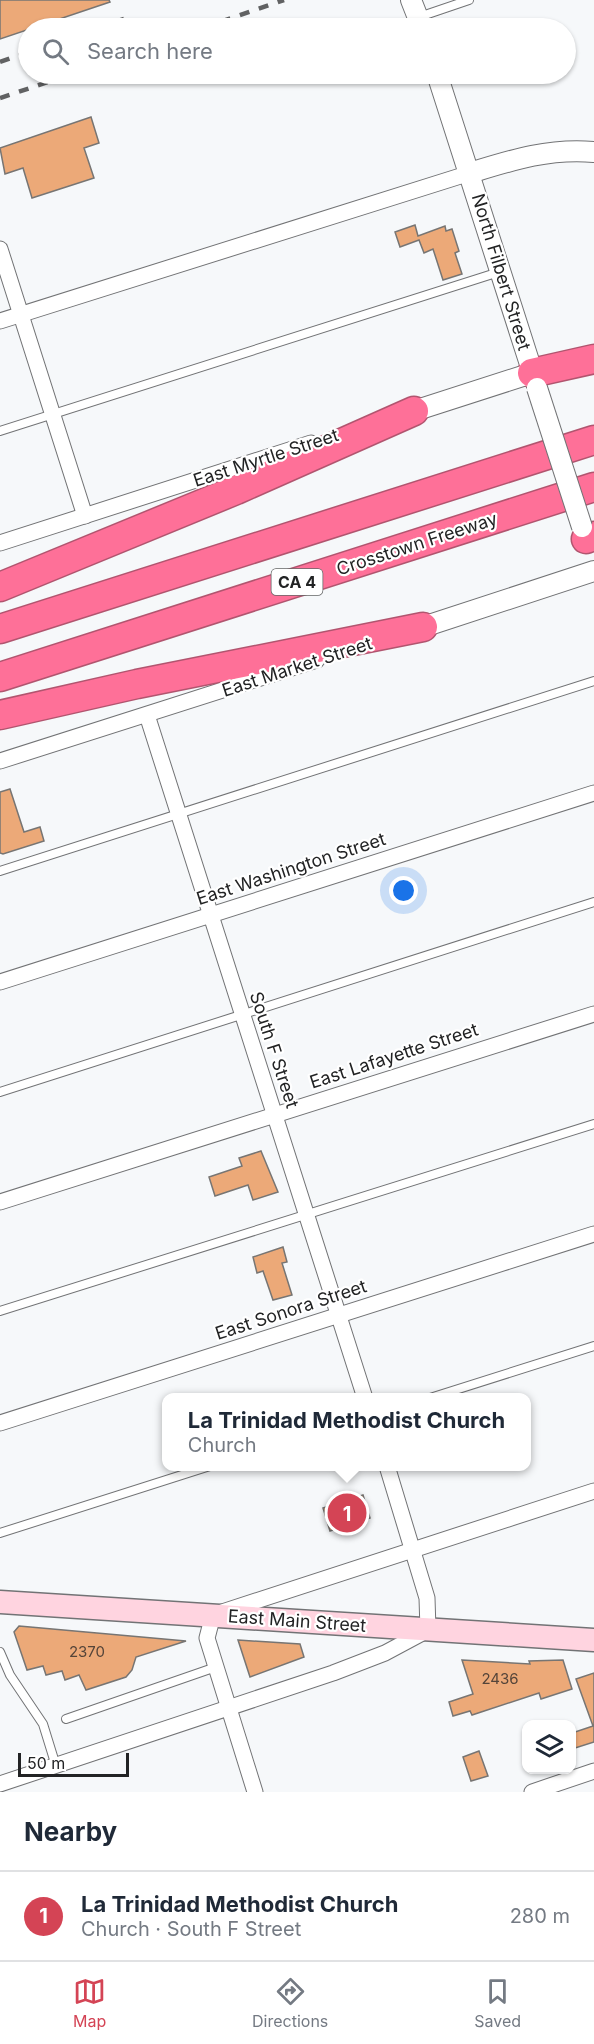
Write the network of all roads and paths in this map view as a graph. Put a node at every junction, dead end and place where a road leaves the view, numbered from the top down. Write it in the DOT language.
graph roads {
  1 [pos="469,0"];
  2 [pos="417,15"];
  3 [pos="440,84"];
  4 [pos="594,152"];
  5 [pos="470,173"];
  6 [pos="0,249"];
  7 [pos="501,271"];
  8 [pos="21,314"];
  9 [pos="0,321"];
  10 [pos="594,359"];
  11 [pos="535,380"];
  12 [pos="414,411"];
  13 [pos="52,414"];
  14 [pos="0,431"];
  15 [pos="594,440"];
  16 [pos="594,487"];
  17 [pos="85,516"];
  18 [pos="587,534"];
  19 [pos="0,543"];
  20 [pos="594,566"];
  21 [pos="594,571"];
  22 [pos="0,587"];
  23 [pos="423,627"];
  24 [pos="0,629"];
  25 [pos="0,677"];
  26 [pos="594,681"];
  27 [pos="0,715"];
  28 [pos="147,715"];
  29 [pos="0,761"];
  30 [pos="594,793"];
  31 [pos="178,815"];
  32 [pos="0,871"];
  33 [pos="594,902"];
  34 [pos="211,915"];
  35 [pos="0,982"];
  36 [pos="242,1014"];
  37 [pos="594,1014"];
  38 [pos="0,1092"];
  39 [pos="274,1115"];
  40 [pos="594,1124"];
  41 [pos="0,1202"];
  42 [pos="307,1216"];
  43 [pos="594,1234"];
  44 [pos="0,1311"];
  45 [pos="339,1315"];
  46 [pos="594,1346"];
  47 [pos="363,1393"];
  48 [pos="446,1393"];
  49 [pos="0,1423"];
  50 [pos="197,1471"];
  51 [pos="388,1471"];
  52 [pos="594,1491"];
  53 [pos="0,1533"];
  54 [pos="413,1550"];
  55 [pos="0,1602"];
  56 [pos="213,1615"];
  57 [pos="428,1630"];
  58 [pos="594,1640"];
  59 [pos="0,1652"];
  60 [pos="216,1667"];
  61 [pos="228,1708"];
  62 [pos="66,1719"];
  63 [pos="56,1766"];
  64 [pos="594,1771"];
  65 [pos="0,1784"];
  66 [pos="255,1792"];
  67 [pos="532,1792"];
  1 -- 2 [label="lane"];
  3 -- 5 [label="street, North Filbert Street"];
  4 -- 5 [label="street"];
  5 -- 7 [label="street, North Filbert Street"];
  5 -- 8 [label="street"];
  6 -- 8 [label="street"];
  7 -- 11 [label="street, North Filbert Street"];
  7 -- 13 [label="lane"];
  8 -- 9 [label="street"];
  8 -- 13 [label="street"];
  10 -- 11 [label="highway"];
  11 -- 12 [label="street, East Myrtle Street"];
  11 -- 18 [label="street, North Filbert Street, bridge"];
  12 -- 17 [label="street, East Myrtle Street"];
  12 -- 22 [label="highway"];
  13 -- 14 [label="lane"];
  13 -- 17 [label="street"];
  15 -- 24 [label="highway, CA 4"];
  16 -- 25 [label="highway, Crosstown Freeway / CA 4"];
  17 -- 19 [label="street, East Myrtle Street"];
  18 -- 20 [label="street, North Filbert Street"];
  21 -- 23 [label="street, East Market Street"];
  23 -- 27 [label="highway"];
  23 -- 28 [label="street, East Market Street"];
  26 -- 31 [label="lane"];
  28 -- 29 [label="street, East Market Street"];
  28 -- 31 [label="street, South F Street"];
  30 -- 34 [label="street, East Washington Street"];
  31 -- 32 [label="lane"];
  31 -- 34 [label="street, South F Street"];
  33 -- 36 [label="lane"];
  34 -- 35 [label="street, East Washington Street"];
  34 -- 36 [label="street, South F Street"];
  36 -- 38 [label="lane"];
  36 -- 39 [label="street, South F Street"];
  37 -- 39 [label="street, East Lafayette Street"];
  39 -- 41 [label="street, East Lafayette Street"];
  39 -- 42 [label="street, South F Street"];
  40 -- 42 [label="lane"];
  42 -- 44 [label="lane"];
  42 -- 45 [label="street, South F Street"];
  43 -- 45 [label="street, East Sonora Street"];
  45 -- 47 [label="street, South F Street"];
  45 -- 49 [label="street, East Sonora Street"];
  46 -- 48 [label="lane"];
  50 -- 53 [label="lane"];
  51 -- 54 [label="street"];
  52 -- 54 [label="street"];
  54 -- 56 [label="street"];
  54 -- 57 [label="street"];
  55 -- 56 [label="main road, East Main Street"];
  56 -- 57 [label="main road, East Main Street"];
  56 -- 60 [label="street"];
  57 -- 58 [label="main road, East Main Street"];
  57 -- 61 [label="street"];
  59 -- 63 [label="lane"];
  60 -- 61 [label="street"];
  60 -- 62 [label="lane"];
  61 -- 63 [label="street"];
  61 -- 66 [label="street"];
  63 -- 65 [label="street"];
  64 -- 67 [label="street"];
}
